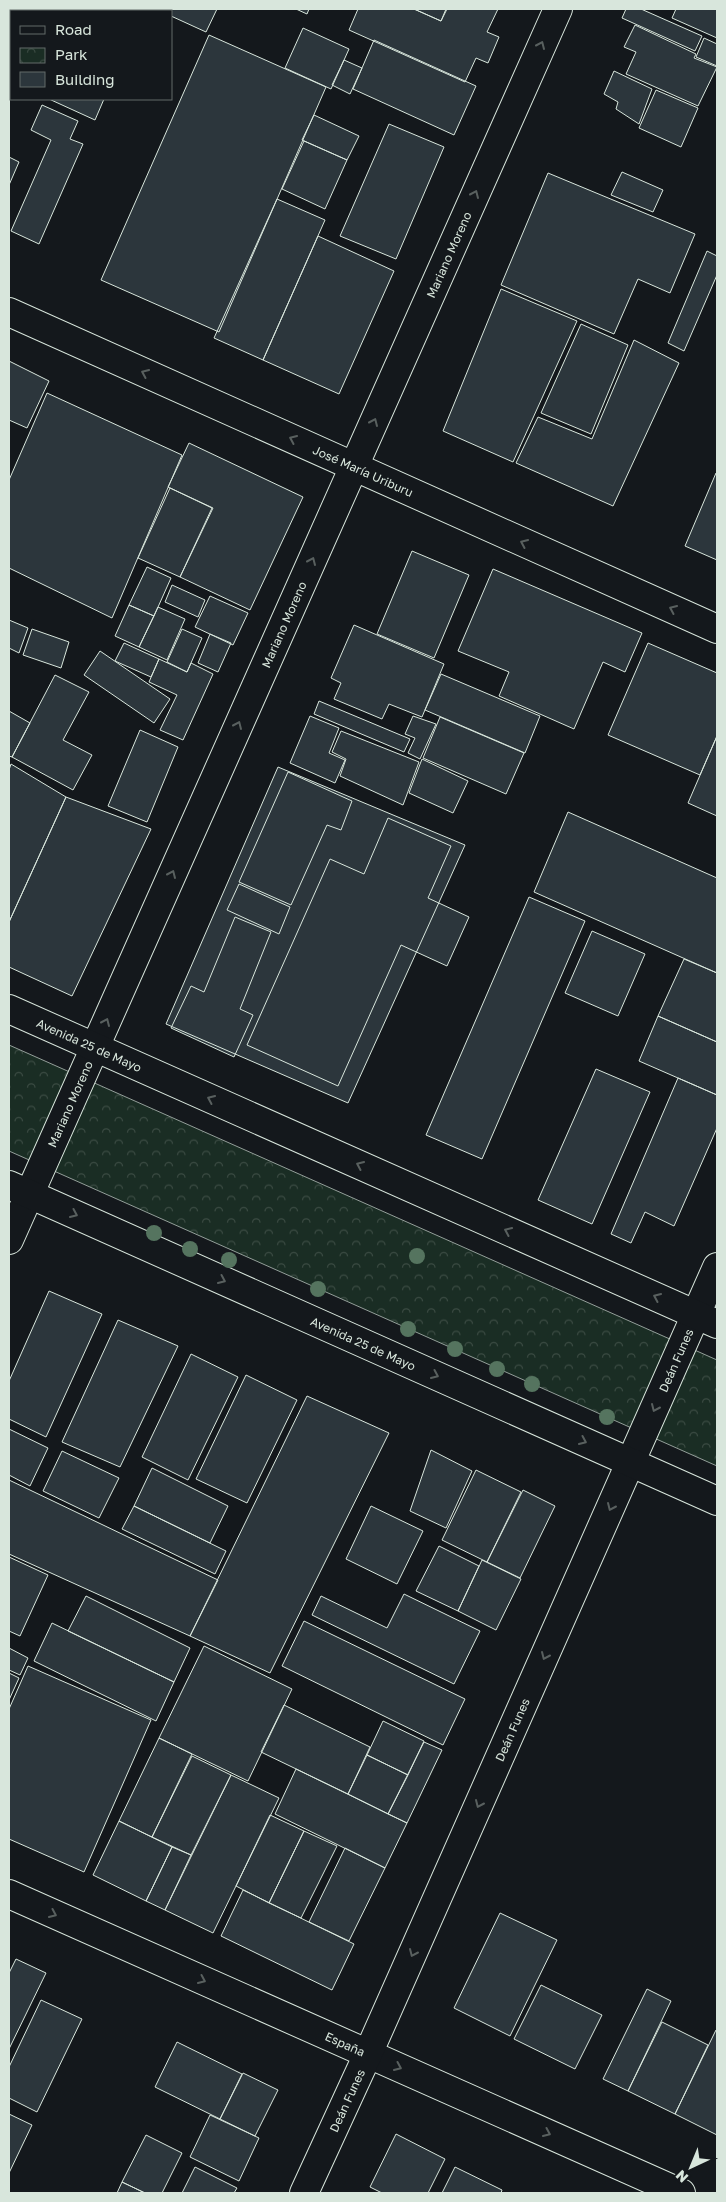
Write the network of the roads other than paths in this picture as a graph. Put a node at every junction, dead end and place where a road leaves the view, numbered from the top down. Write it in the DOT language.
graph roads {
  1 [pos="558,9"];
  2 [pos="9,312"];
  3 [pos="354,466"];
  4 [pos="717,628"];
  5 [pos="9,1009"];
  6 [pos="95,1047"];
  7 [pos="19,1190"];
  8 [pos="9,1240"];
  9 [pos="717,1267"];
  10 [pos="707,1319"];
  11 [pos="631,1462"];
  12 [pos="717,1501"];
  13 [pos="9,1894"];
  14 [pos="368,2054"];
  15 [pos="304,2193"];
  16 [pos="681,2193"];
  3 -- 1 [label="street, Mariano Moreno, one-way"];
  3 -- 2 [label="street, José María Uriburu, one-way"];
  4 -- 3 [label="street, José María Uriburu, one-way"];
  6 -- 3 [label="street, Mariano Moreno, one-way"];
  5 -- 6 [label="street, Avenida 25 de Mayo"];
  6 -- 7 [label="street, Mariano Moreno"];
  10 -- 6 [label="street, Avenida 25 de Mayo, one-way"];
  7 -- 8 [label="street, Mariano Moreno"];
  7 -- 11 [label="street, Avenida 25 de Mayo, one-way"];
  9 -- 10 [label="street, Deán Funes"];
  10 -- 11 [label="street, Deán Funes, one-way"];
  11 -- 12 [label="street, Avenida 25 de Mayo"];
  11 -- 14 [label="street, Deán Funes, one-way"];
  13 -- 14 [label="street, España, one-way"];
  14 -- 15 [label="street, Deán Funes"];
  14 -- 16 [label="street, España, one-way"];
}
